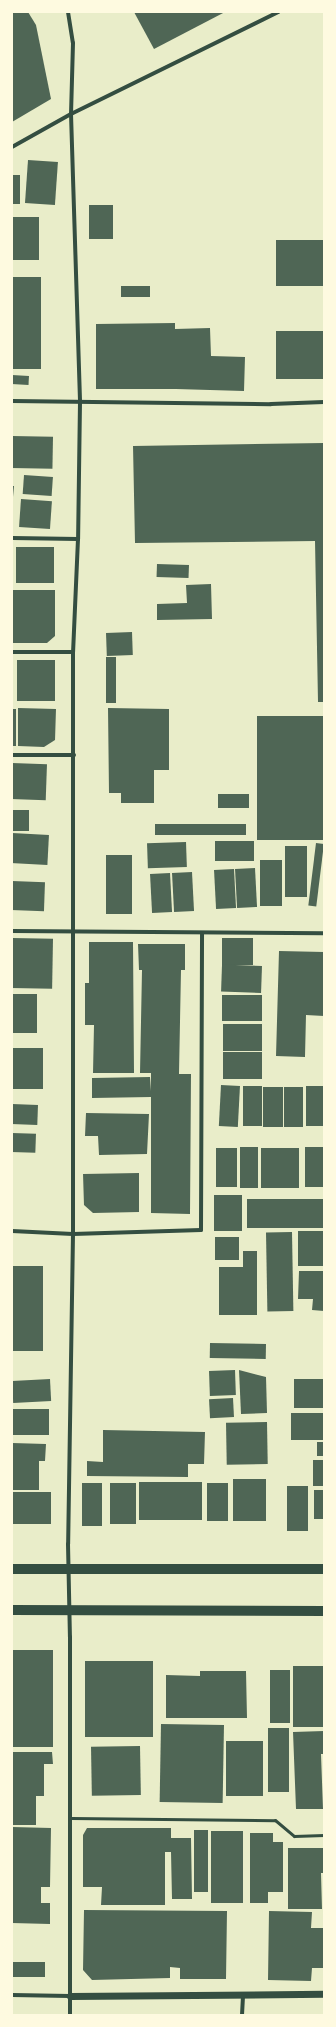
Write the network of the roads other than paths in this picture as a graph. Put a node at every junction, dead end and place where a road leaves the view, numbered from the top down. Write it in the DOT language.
graph roads {
  1 [pos="68,12"];
  2 [pos="278,12"];
  3 [pos="70,114"];
  4 [pos="12,146"];
  5 [pos="12,401"];
  6 [pos="80,402"];
  7 [pos="324,402"];
  8 [pos="12,538"];
  9 [pos="78,539"];
  10 [pos="12,652"];
  11 [pos="73,652"];
  12 [pos="12,755"];
  13 [pos="74,755"];
  14 [pos="12,931"];
  15 [pos="74,932"];
  16 [pos="202,933"];
  17 [pos="324,933"];
  18 [pos="12,1231"];
  19 [pos="73,1234"];
  20 [pos="12,1569"];
  21 [pos="69,1569"];
  22 [pos="324,1569"];
  23 [pos="12,1610"];
  24 [pos="70,1610"];
  25 [pos="324,1611"];
  26 [pos="70,1818"];
  27 [pos="324,1836"];
  28 [pos="324,1994"];
  29 [pos="243,1995"];
  30 [pos="12,1996"];
  31 [pos="70,1996"];
  32 [pos="70,2015"];
  33 [pos="242,2015"];
  1 -- 3 [label="street"];
  2 -- 3 [label="street"];
  3 -- 4 [label="street"];
  3 -- 6 [label="street"];
  5 -- 6 [label="street"];
  6 -- 7 [label="street"];
  6 -- 9 [label="street"];
  8 -- 9 [label="street"];
  9 -- 11 [label="street"];
  10 -- 11 [label="street"];
  11 -- 13 [label="street"];
  12 -- 13 [label="street"];
  13 -- 15 [label="street"];
  14 -- 15 [label="street"];
  15 -- 16 [label="street"];
  15 -- 19 [label="street"];
  16 -- 17 [label="street"];
  16 -- 19 [label="street"];
  18 -- 19 [label="street"];
  19 -- 21 [label="street"];
  20 -- 21 [label="main road"];
  21 -- 22 [label="main road"];
  21 -- 24 [label="street"];
  23 -- 24 [label="main road"];
  24 -- 25 [label="main road"];
  24 -- 26 [label="street"];
  26 -- 27 [label="lane"];
  26 -- 31 [label="street"];
  28 -- 29 [label="street"];
  29 -- 31 [label="street"];
  29 -- 33 [label="street"];
  30 -- 31 [label="street"];
  31 -- 32 [label="street"];
}
